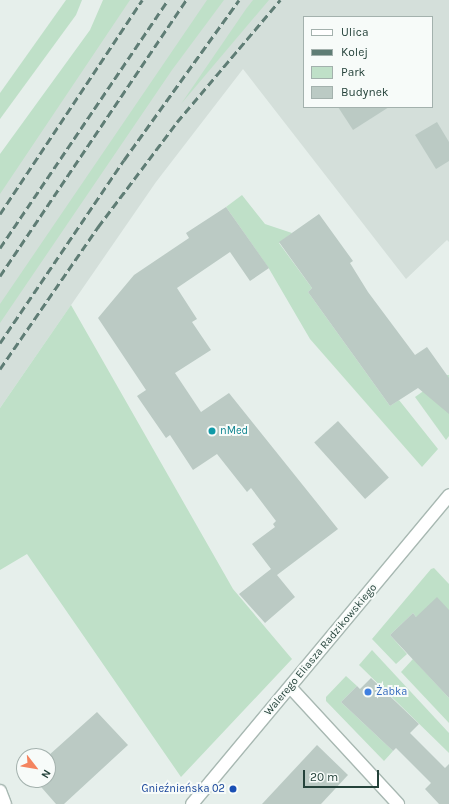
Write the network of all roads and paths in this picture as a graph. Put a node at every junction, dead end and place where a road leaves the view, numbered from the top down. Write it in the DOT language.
graph roads {
  1 [pos="449,496"];
  2 [pos="291,688"];
  3 [pos="0,791"];
  4 [pos="5,804"];
  5 [pos="192,804"];
  6 [pos="398,804"];
  1 -- 2 [label="street, Walerego Eliasza Radzikowskiego"];
  2 -- 5 [label="street, Walerego Eliasza Radzikowskiego"];
  2 -- 6 [label="street"];
  3 -- 4 [label="street"];
}
